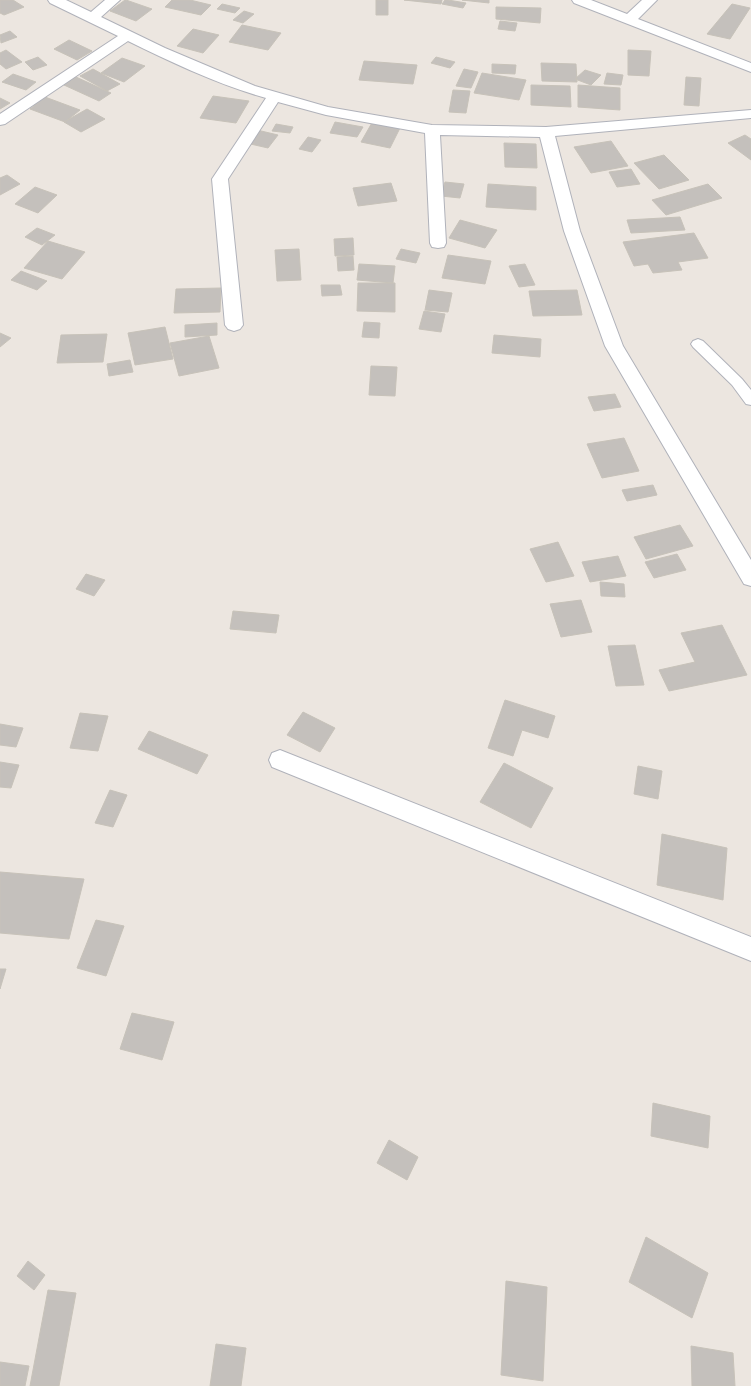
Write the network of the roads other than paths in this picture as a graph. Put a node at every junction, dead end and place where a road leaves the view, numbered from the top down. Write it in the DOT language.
graph roads {
  1 [pos="55,0"];
  2 [pos="113,0"];
  3 [pos="579,0"];
  4 [pos="650,0"];
  5 [pos="92,18"];
  6 [pos="629,20"];
  7 [pos="128,35"];
  8 [pos="751,68"];
  9 [pos="275,96"];
  10 [pos="751,114"];
  11 [pos="0,121"];
  12 [pos="432,130"];
  13 [pos="546,132"];
  14 [pos="438,243"];
  15 [pos="234,325"];
  16 [pos="698,344"];
  17 [pos="751,400"];
  18 [pos="751,578"];
  19 [pos="280,760"];
  20 [pos="751,949"];
  1 -- 5 [label="street"];
  2 -- 5 [label="street"];
  3 -- 6 [label="street"];
  4 -- 6 [label="street"];
  5 -- 7 [label="street"];
  6 -- 8 [label="street"];
  7 -- 9 [label="street"];
  7 -- 11 [label="street"];
  9 -- 12 [label="street"];
  9 -- 15 [label="street"];
  10 -- 13 [label="street"];
  12 -- 13 [label="street"];
  12 -- 14 [label="street"];
  13 -- 18 [label="street"];
  16 -- 17 [label="lane"];
  19 -- 20 [label="street"];
}
